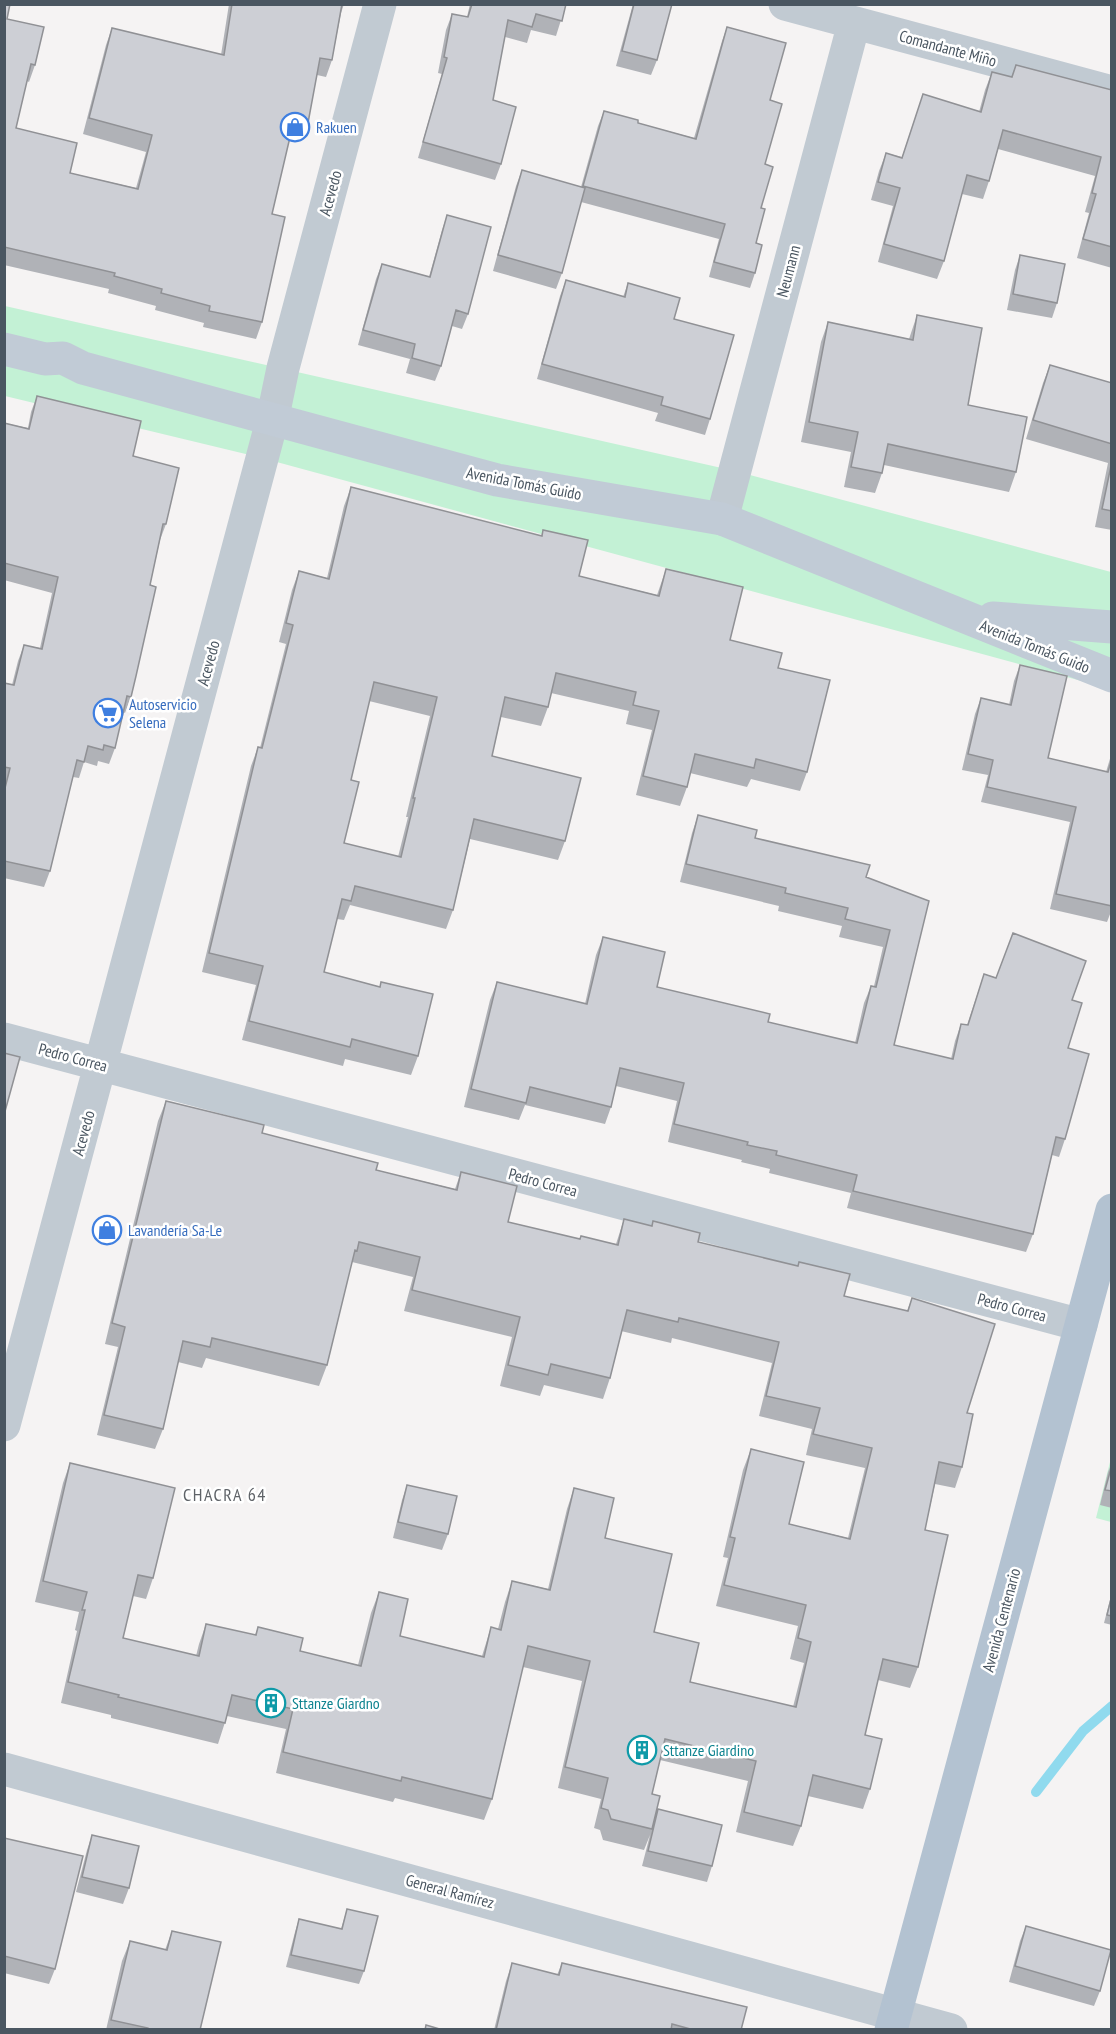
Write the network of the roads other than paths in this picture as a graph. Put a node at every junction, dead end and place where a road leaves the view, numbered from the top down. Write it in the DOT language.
graph roads {
  1 [pos="380,4"];
  2 [pos="785,4"];
  3 [pos="854,23"];
  4 [pos="1112,92"];
  5 [pos="4,349"];
  6 [pos="272,421"];
  7 [pos="722,519"];
  8 [pos="958,615"];
  9 [pos="1112,627"];
  10 [pos="1112,676"];
  11 [pos="4,1039"];
  12 [pos="102,1065"];
  13 [pos="1112,1210"];
  14 [pos="1081,1325"];
  15 [pos="4,1425"];
  16 [pos="4,1769"];
  17 [pos="893,2021"];
  18 [pos="951,2030"];
  1 -- 6 [label="street, Acevedo"];
  2 -- 3 [label="street, Comandante Miño"];
  3 -- 4 [label="street, Comandante Miño"];
  3 -- 7 [label="street, Neumann"];
  5 -- 6 [label="main road, Avenida Tomás Guido"];
  6 -- 7 [label="main road, Avenida Tomás Guido"];
  6 -- 12 [label="street, Acevedo"];
  7 -- 8 [label="main road, Avenida Tomás Guido"];
  8 -- 9 [label="main road, Avenida Tomás Guido"];
  8 -- 10 [label="main road, Avenida Tomás Guido"];
  11 -- 12 [label="street, Pedro Correa"];
  12 -- 14 [label="street, Pedro Correa"];
  12 -- 15 [label="street, Acevedo"];
  13 -- 14 [label="main road, Avenida Centenario"];
  14 -- 17 [label="main road, Avenida Centenario"];
  16 -- 17 [label="street, General Ramírez"];
  17 -- 18 [label="street, General Ramírez"];
}
